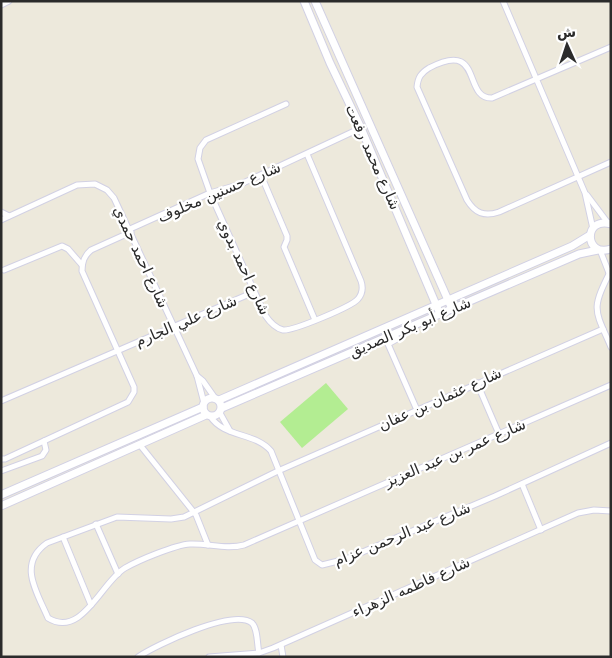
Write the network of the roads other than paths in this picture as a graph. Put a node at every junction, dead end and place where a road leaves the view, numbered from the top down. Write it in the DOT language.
graph roads {
  1 [pos="9,1"];
  2 [pos="304,1"];
  3 [pos="315,1"];
  4 [pos="503,1"];
  5 [pos="1,5"];
  6 [pos="611,46"];
  7 [pos="337,54"];
  8 [pos="327,55"];
  9 [pos="330,63"];
  10 [pos="537,79"];
  11 [pos="286,104"];
  12 [pos="361,128"];
  13 [pos="307,154"];
  14 [pos="611,162"];
  15 [pos="261,175"];
  16 [pos="578,176"];
  17 [pos="210,193"];
  18 [pos="586,193"];
  19 [pos="1,212"];
  20 [pos="9,216"];
  21 [pos="1,220"];
  22 [pos="609,224"];
  23 [pos="131,230"];
  24 [pos="592,232"];
  25 [pos="611,249"];
  26 [pos="599,250"];
  27 [pos="82,265"];
  28 [pos="4,270"];
  29 [pos="610,272"];
  30 [pos="254,292"];
  31 [pos="448,299"];
  32 [pos="436,304"];
  33 [pos="452,308"];
  34 [pos="440,314"];
  35 [pos="315,320"];
  36 [pos="173,326"];
  37 [pos="603,329"];
  38 [pos="395,333"];
  39 [pos="611,347"];
  40 [pos="117,350"];
  41 [pos="196,376"];
  42 [pos="478,383"];
  43 [pos="611,385"];
  44 [pos="217,399"];
  45 [pos="1,401"];
  46 [pos="203,405"];
  47 [pos="221,410"];
  48 [pos="417,410"];
  49 [pos="208,416"];
  50 [pos="230,432"];
  51 [pos="499,434"];
  52 [pos="44,441"];
  53 [pos="611,443"];
  54 [pos="140,445"];
  55 [pos="1,459"];
  56 [pos="1,471"];
  57 [pos="278,471"];
  58 [pos="522,484"];
  59 [pos="1,495"];
  60 [pos="1,506"];
  61 [pos="611,511"];
  62 [pos="194,512"];
  63 [pos="299,521"];
  64 [pos="96,524"];
  65 [pos="541,530"];
  66 [pos="63,537"];
  67 [pos="208,545"];
  68 [pos="118,574"];
  69 [pos="91,605"];
  70 [pos="280,645"];
  71 [pos="259,653"];
  72 [pos="138,657"];
  73 [pos="209,657"];
  74 [pos="283,657"];
  1 -- 5 [label="street"];
  2 -- 8 [label="street, شارع محمد رفعت"];
  3 -- 7 [label="street, شارع محمد رفعت"];
  4 -- 10 [label="street"];
  6 -- 10 [label="street"];
  7 -- 8 [label="street"];
  7 -- 9 [label="street"];
  7 -- 31 [label="street, شارع محمد رفعت"];
  8 -- 9 [label="street, شارع محمد رفعت"];
  9 -- 12 [label="street, شارع محمد رفعت"];
  10 -- 16 [label="street"];
  10 -- 16 [label="street"];
  11 -- 17 [label="street, شارع احمد بدوي"];
  12 -- 13 [label="street, شارع حسنين مخلوف"];
  12 -- 32 [label="street, شارع محمد رفعت"];
  13 -- 15 [label="street, شارع حسنين مخلوف"];
  13 -- 35 [label="street, شارع احمد بدوي"];
  14 -- 16 [label="street"];
  15 -- 17 [label="street, شارع حسنين مخلوف"];
  15 -- 35 [label="street"];
  16 -- 18 [label="street"];
  17 -- 23 [label="street, شارع حسنين مخلوف"];
  17 -- 30 [label="street, شارع احمد بدوي"];
  18 -- 22 [label="street"];
  18 -- 24 [label="street"];
  19 -- 20 [label="street"];
  20 -- 21 [label="street, شارع احمد حمدي"];
  20 -- 23 [label="street, شارع احمد حمدي"];
  22 -- 24 [label="street, شارع أبو بكر الصديق"];
  23 -- 27 [label="street, شارع حسنين مخلوف"];
  23 -- 36 [label="street, شارع احمد حمدي"];
  24 -- 26 [label="street"];
  24 -- 31 [label="street, شارع أبو بكر الصديق"];
  25 -- 26 [label="street, شارع أبو بكر الصديق"];
  26 -- 29 [label="street"];
  26 -- 33 [label="street, شارع أبو بكر الصديق"];
  27 -- 28 [label="street"];
  27 -- 40 [label="street"];
  29 -- 37 [label="street"];
  30 -- 35 [label="street, شارع احمد بدوي"];
  30 -- 36 [label="street, شارع علي الجارم"];
  31 -- 32 [label="street, شارع أبو بكر الصديق"];
  31 -- 33 [label="street, شارع محمد رفعت"];
  32 -- 34 [label="street, شارع محمد رفعت"];
  32 -- 44 [label="street, شارع أبو بكر الصديق"];
  33 -- 34 [label="street, شارع أبو بكر الصديق"];
  34 -- 38 [label="street, شارع أبو بكر الصديق"];
  36 -- 40 [label="street, شارع علي الجارم"];
  36 -- 41 [label="street, شارع احمد حمدي"];
  37 -- 39 [label="street"];
  37 -- 42 [label="street, شارع عثمان بن عفان"];
  38 -- 47 [label="street, شارع أبو بكر الصديق"];
  38 -- 48 [label="street"];
  40 -- 45 [label="street"];
  40 -- 52 [label="street"];
  41 -- 44 [label="street, شارع احمد حمدي"];
  41 -- 46 [label="street, شارع احمد حمدي"];
  42 -- 48 [label="street, شارع عثمان بن عفان"];
  42 -- 51 [label="street"];
  43 -- 51 [label="street, شارع عمر بن عبد العزيز"];
  44 -- 46 [label="street"];
  44 -- 47 [label="street"];
  46 -- 49 [label="street"];
  46 -- 59 [label="street"];
  47 -- 49 [label="street"];
  47 -- 50 [label="street"];
  48 -- 57 [label="street, شارع عثمان بن عفان"];
  49 -- 50 [label="street, شارع عبد الرحمن عزام"];
  49 -- 54 [label="street"];
  50 -- 57 [label="street, شارع عبد الرحمن عزام"];
  51 -- 63 [label="street, شارع عمر بن عبد العزيز"];
  52 -- 55 [label="street"];
  52 -- 56 [label="street"];
  53 -- 58 [label="street, شارع عبد الرحمن عزام"];
  54 -- 60 [label="street"];
  54 -- 62 [label="street"];
  57 -- 62 [label="street, شارع عثمان بن عفان"];
  57 -- 63 [label="street, شارع عبد الرحمن عزام"];
  58 -- 63 [label="street, شارع عبد الرحمن عزام"];
  58 -- 65 [label="street"];
  61 -- 65 [label="street, شارع فاطمه الزهراء"];
  62 -- 64 [label="street, شارع عثمان بن عفان"];
  62 -- 67 [label="street"];
  63 -- 67 [label="street, شارع عمر بن عبد العزيز"];
  64 -- 66 [label="street, شارع عثمان بن عفان"];
  64 -- 68 [label="street"];
  65 -- 70 [label="street, شارع فاطمه الزهراء"];
  66 -- 69 [label="street"];
  66 -- 69 [label="street, شارع عثمان بن عفان"];
  67 -- 68 [label="street, شارع عمر بن عبد العزيز"];
  68 -- 69 [label="street, شارع عثمان بن عفان"];
  70 -- 71 [label="street, شارع فاطمه الزهراء"];
  70 -- 74 [label="street"];
  71 -- 72 [label="street"];
  71 -- 73 [label="street, شارع فاطمه الزهراء"];
}
